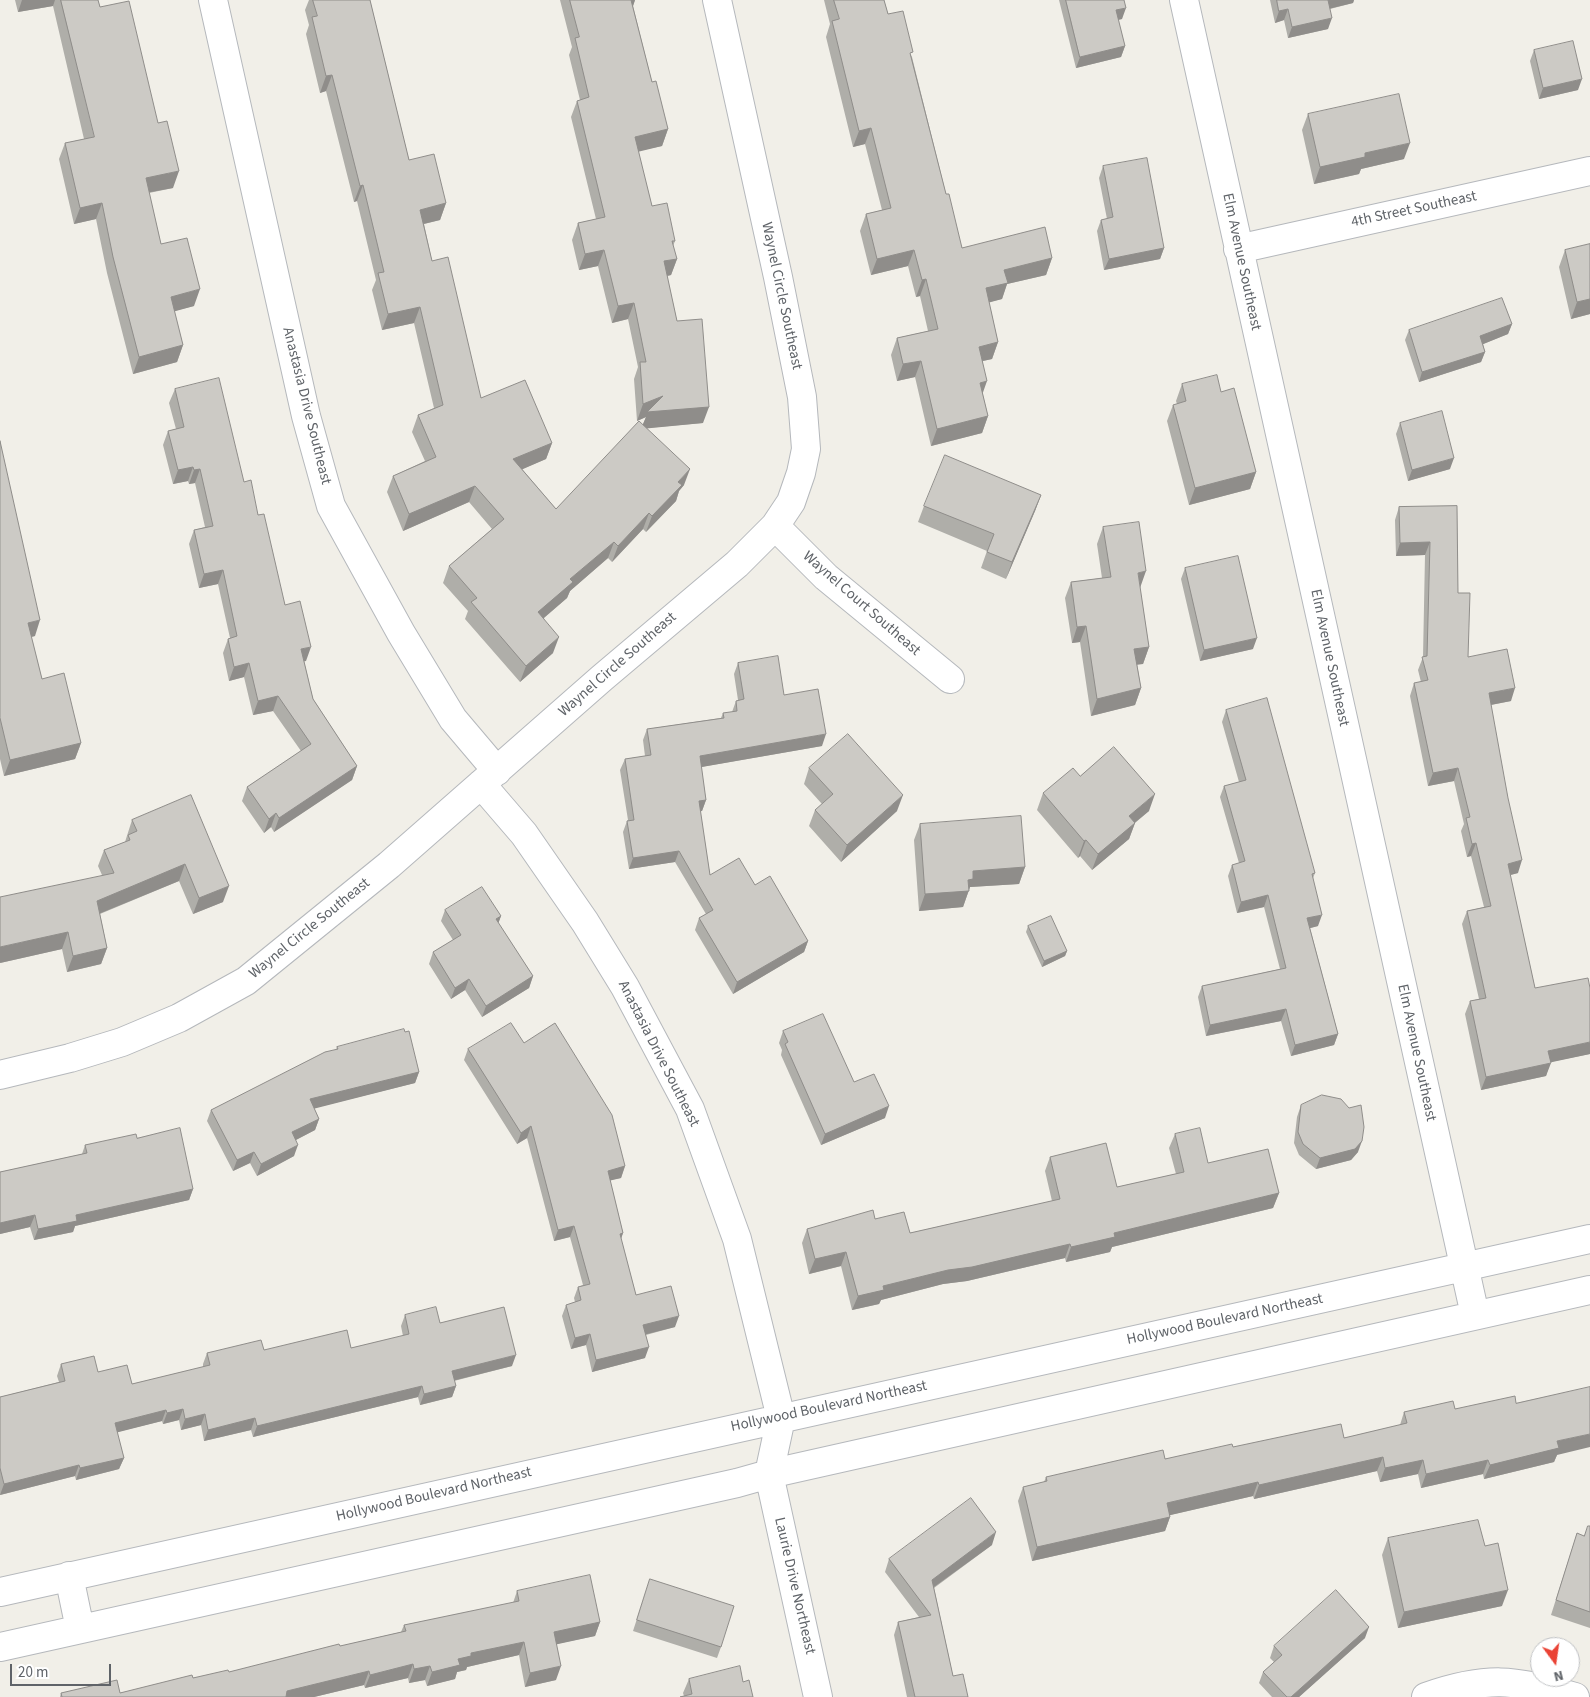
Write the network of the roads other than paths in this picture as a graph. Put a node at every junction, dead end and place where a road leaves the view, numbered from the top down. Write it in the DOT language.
graph roads {
  1 [pos="214,0"];
  2 [pos="717,0"];
  3 [pos="1184,0"];
  4 [pos="1590,171"];
  5 [pos="1238,249"];
  6 [pos="775,526"];
  7 [pos="950,679"];
  8 [pos="489,778"];
  9 [pos="0,1075"];
  10 [pos="1590,1239"];
  11 [pos="1464,1267"];
  12 [pos="1590,1290"];
  13 [pos="1475,1315"];
  14 [pos="781,1418"];
  15 [pos="769,1474"];
  16 [pos="69,1576"];
  17 [pos="0,1592"];
  18 [pos="80,1629"];
  19 [pos="0,1647"];
  20 [pos="818,1697"];
  21 [pos="1426,1697"];
  22 [pos="1575,1697"];
  1 -- 8 [label="street, Anastasia Drive Southeast"];
  2 -- 6 [label="street, Waynel Circle Southeast"];
  3 -- 5 [label="street, Elm Avenue Southeast"];
  4 -- 5 [label="street, 4th Street Southeast"];
  5 -- 11 [label="street, Elm Avenue Southeast"];
  6 -- 7 [label="street, Waynel Court Southeast"];
  6 -- 8 [label="street, Waynel Circle Southeast"];
  8 -- 9 [label="street, Waynel Circle Southeast"];
  8 -- 14 [label="street, Anastasia Drive Southeast"];
  10 -- 11 [label="street, Hollywood Boulevard Northeast"];
  11 -- 13 [label="street, Elm Avenue Southeast"];
  11 -- 14 [label="street, Hollywood Boulevard Northeast"];
  12 -- 13 [label="street"];
  13 -- 15 [label="street"];
  14 -- 15 [label="street, Anastasia Drive Southeast"];
  14 -- 16 [label="street, Hollywood Boulevard Northeast"];
  15 -- 18 [label="street"];
  15 -- 20 [label="street, Laurie Drive Northeast"];
  16 -- 17 [label="street, Hollywood Boulevard Northeast"];
  16 -- 18 [label="street"];
  18 -- 19 [label="street"];
  21 -- 22 [label="street"];
}
